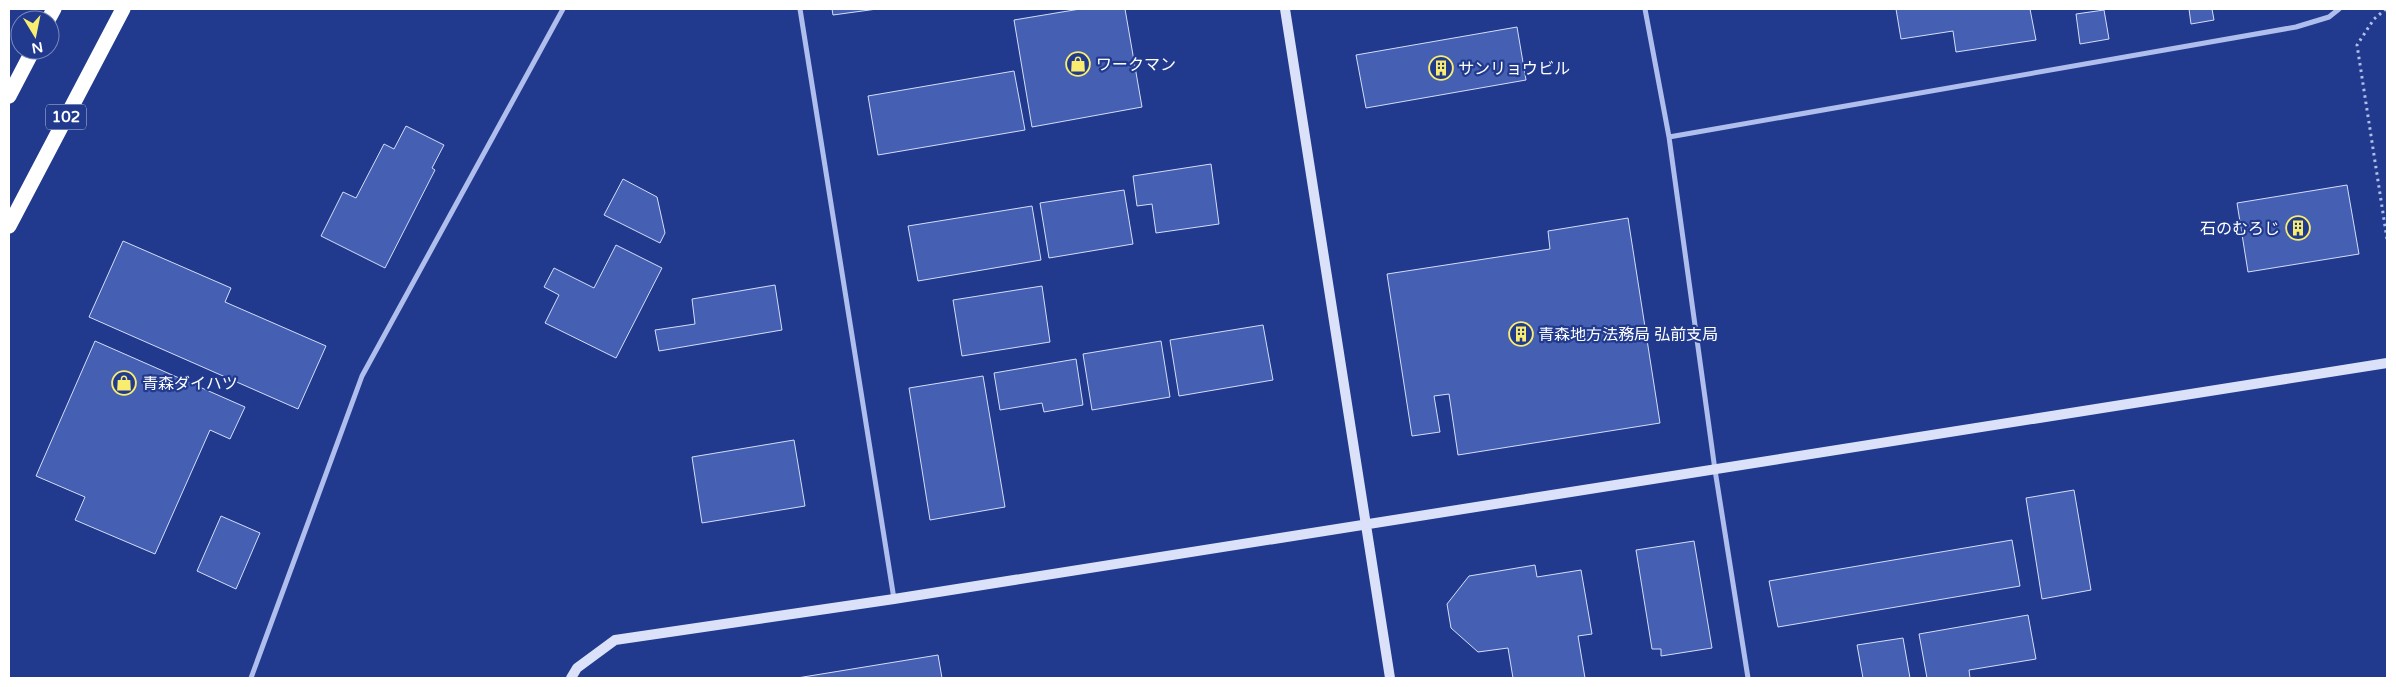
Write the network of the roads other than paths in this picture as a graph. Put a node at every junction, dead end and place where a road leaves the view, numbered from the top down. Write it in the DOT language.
graph roads {
  1 [pos="123,9"];
  2 [pos="563,9"];
  3 [pos="800,9"];
  4 [pos="1285,9"];
  5 [pos="1645,9"];
  6 [pos="2339,9"];
  7 [pos="27,60"];
  8 [pos="9,96"];
  9 [pos="1669,137"];
  10 [pos="9,226"];
  11 [pos="2387,364"];
  12 [pos="1715,470"];
  13 [pos="1366,524"];
  14 [pos="894,599"];
  15 [pos="251,678"];
  16 [pos="571,678"];
  17 [pos="1390,678"];
  18 [pos="1748,678"];
  1 -- 10 [label="highway, 102"];
  2 -- 15 [label="street"];
  3 -- 14 [label="street"];
  4 -- 13 [label="street"];
  5 -- 9 [label="street"];
  6 -- 9 [label="street"];
  7 -- 8 [label="highway"];
  9 -- 12 [label="street"];
  11 -- 12 [label="street"];
  12 -- 13 [label="street"];
  12 -- 18 [label="street"];
  13 -- 14 [label="street"];
  13 -- 17 [label="street"];
  14 -- 16 [label="street"];
}
